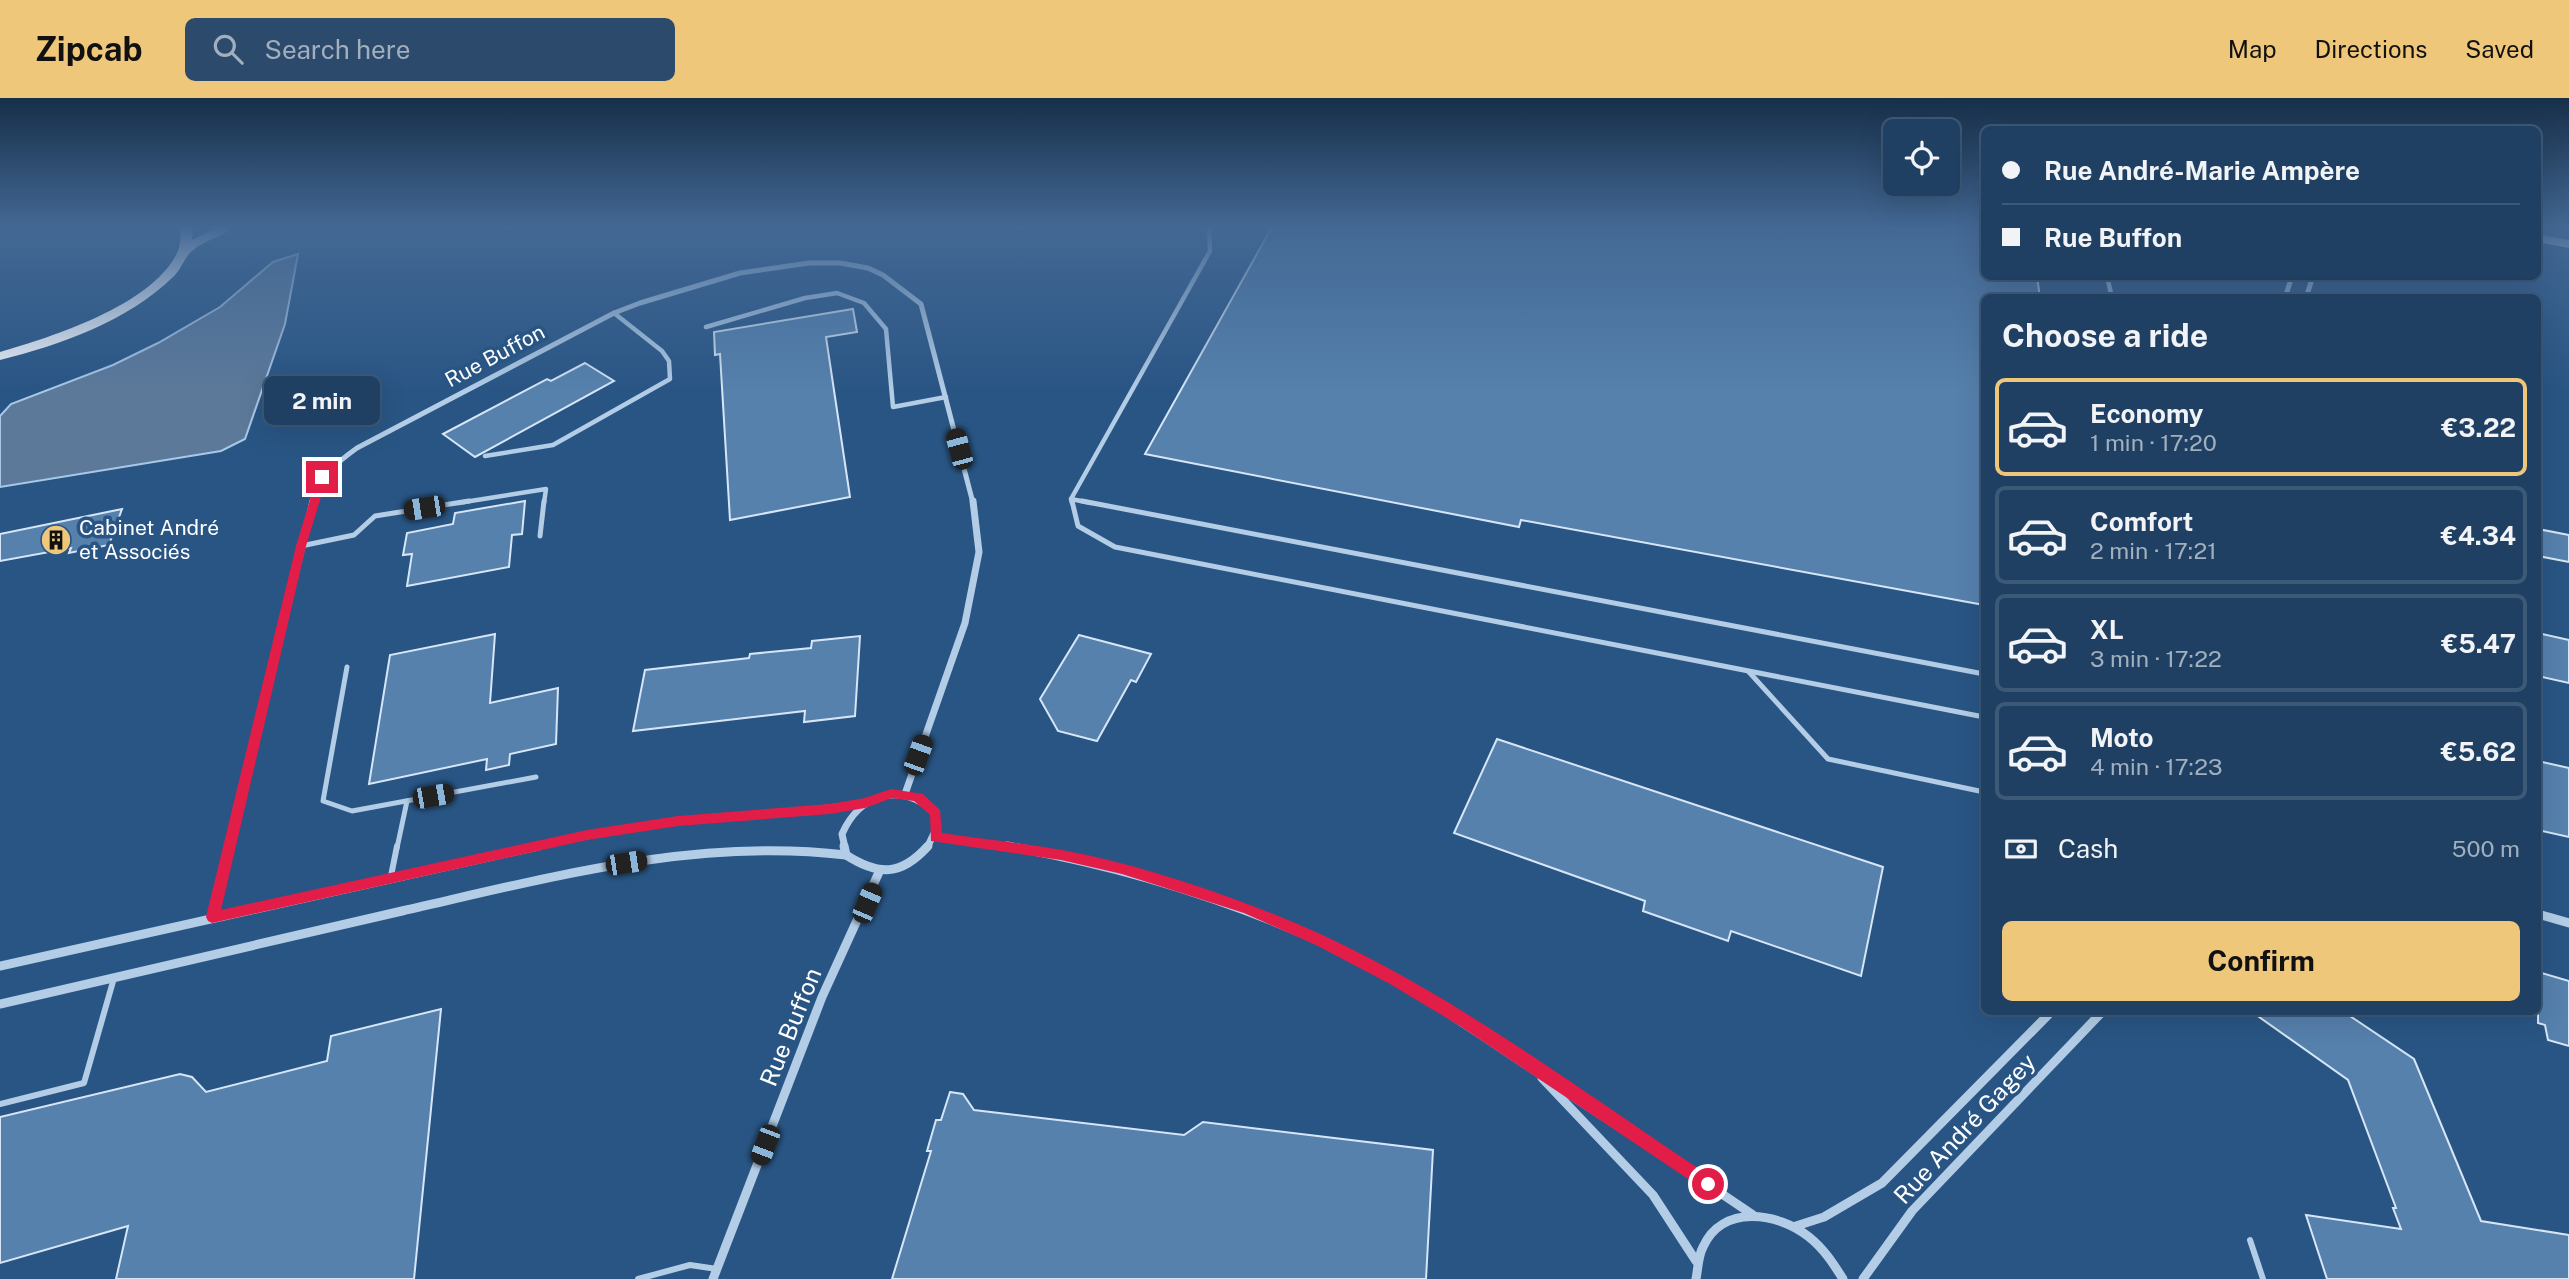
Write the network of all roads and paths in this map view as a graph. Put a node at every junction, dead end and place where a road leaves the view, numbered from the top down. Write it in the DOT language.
graph roads {
  1 [pos="159,282"];
  2 [pos="709,282"];
  3 [pos="896,282"];
  4 [pos="1193,282"];
  5 [pos="614,313"];
  6 [pos="706,327"];
  7 [pos="0,356"];
  8 [pos="946,397"];
  9 [pos="485,456"];
  10 [pos="1072,499"];
  11 [pos="540,536"];
  12 [pos="301,546"];
  13 [pos="347,667"];
  14 [pos="1748,671"];
  15 [pos="1981,673"];
  16 [pos="1981,716"];
  17 [pos="536,777"];
  18 [pos="1981,791"];
  19 [pos="905,794"];
  20 [pos="407,801"];
  21 [pos="865,803"];
  22 [pos="936,837"];
  23 [pos="846,855"];
  24 [pos="880,870"];
  25 [pos="391,876"];
  26 [pos="2541,915"];
  27 [pos="212,917"];
  28 [pos="2569,923"];
  29 [pos="0,966"];
  30 [pos="114,978"];
  31 [pos="0,1004"];
  32 [pos="2048,1015"];
  33 [pos="2099,1015"];
  34 [pos="1534,1070"];
  35 [pos="0,1104"];
  36 [pos="1753,1215"];
  37 [pos="1796,1226"];
  38 [pos="2250,1240"];
  39 [pos="1696,1261"];
  40 [pos="717,1269"];
  41 [pos="643,1278"];
  42 [pos="713,1279"];
  43 [pos="1696,1279"];
  44 [pos="1843,1279"];
  45 [pos="1863,1279"];
  46 [pos="2263,1279"];
  1 -- 7 [label="main road"];
  2 -- 5 [label="street, Rue Buffon"];
  3 -- 8 [label="street, Rue Buffon"];
  4 -- 10 [label="lane"];
  5 -- 9 [label="lane"];
  5 -- 12 [label="street, Rue Buffon"];
  6 -- 8 [label="lane"];
  8 -- 19 [label="street, Rue Buffon"];
  10 -- 14 [label="lane"];
  10 -- 15 [label="lane"];
  11 -- 12 [label="lane"];
  12 -- 27 [label="street, Rue Buffon"];
  13 -- 20 [label="lane"];
  14 -- 16 [label="lane"];
  14 -- 18 [label="lane"];
  17 -- 20 [label="lane"];
  19 -- 21 [label="street"];
  19 -- 22 [label="street"];
  20 -- 25 [label="lane"];
  21 -- 23 [label="street"];
  21 -- 25 [label="street"];
  22 -- 24 [label="street"];
  22 -- 34 [label="street"];
  23 -- 24 [label="street"];
  23 -- 30 [label="street"];
  24 -- 40 [label="street, Rue Buffon"];
  25 -- 27 [label="street"];
  26 -- 28 [label="street"];
  27 -- 29 [label="street"];
  30 -- 31 [label="street"];
  30 -- 35 [label="lane"];
  32 -- 37 [label="street, Rue André Gagey"];
  33 -- 45 [label="street, Rue André Gagey"];
  34 -- 36 [label="street"];
  34 -- 39 [label="street"];
  36 -- 37 [label="street"];
  36 -- 39 [label="street"];
  37 -- 44 [label="street"];
  38 -- 46 [label="lane"];
  39 -- 43 [label="street"];
  40 -- 41 [label="lane"];
  40 -- 42 [label="street, Rue Buffon"];
}
